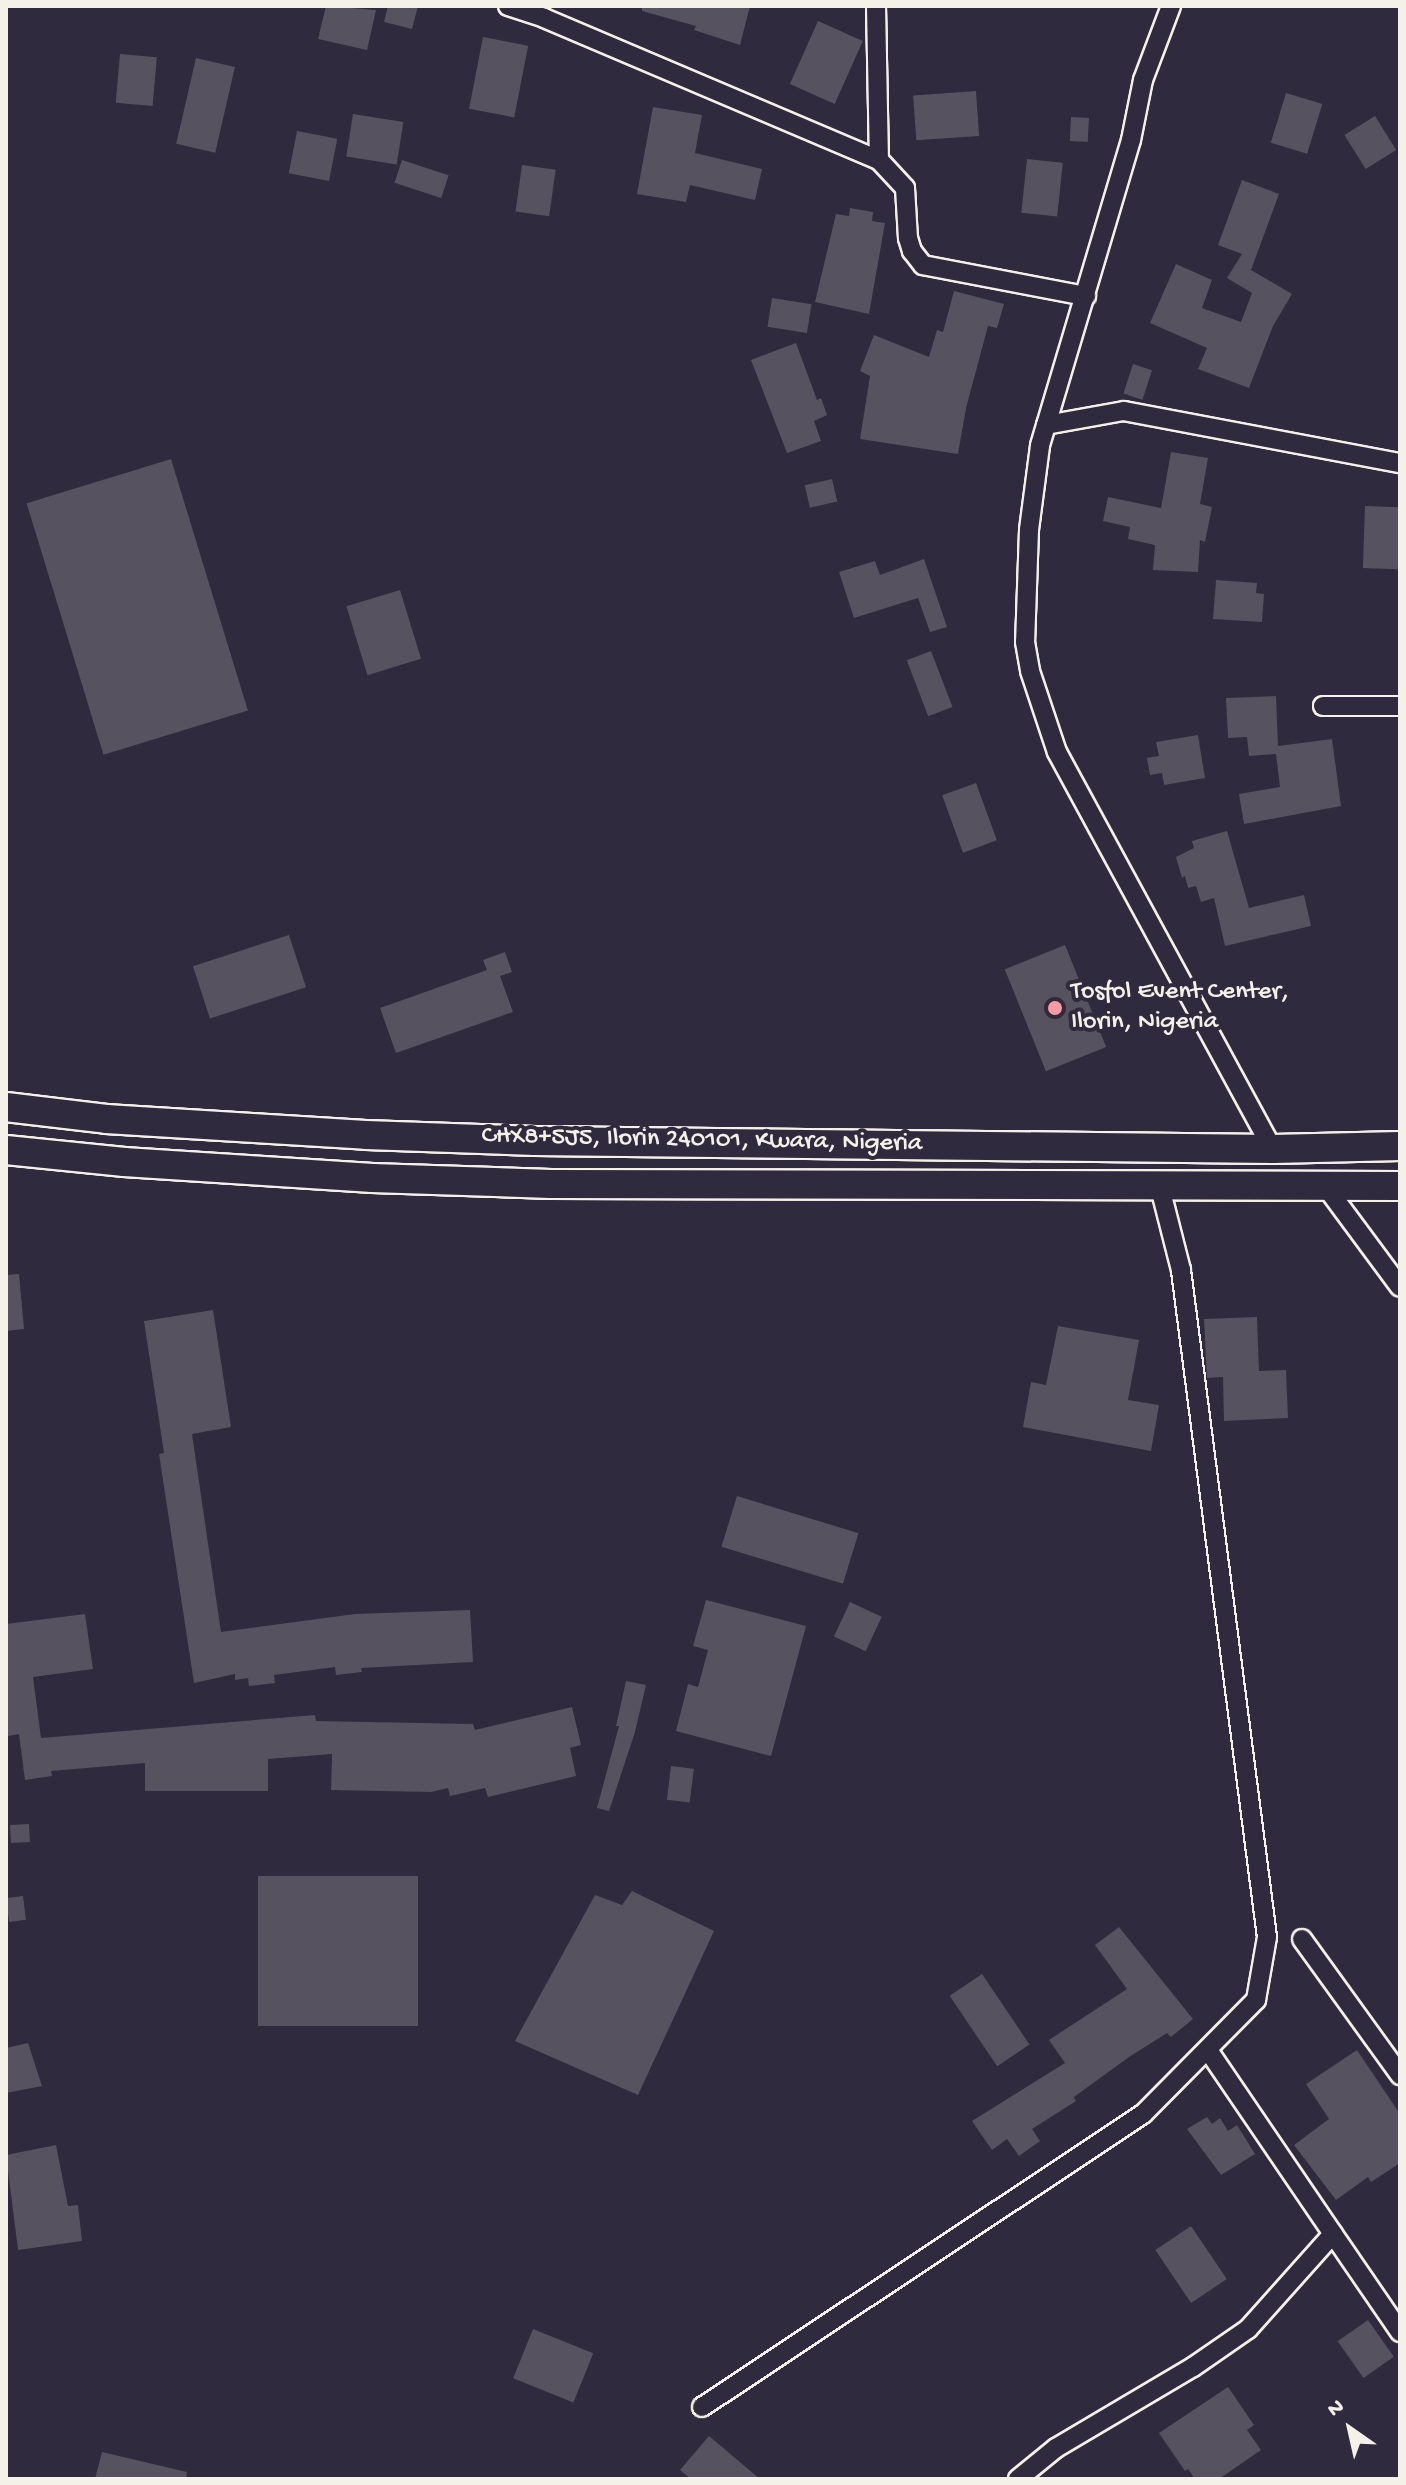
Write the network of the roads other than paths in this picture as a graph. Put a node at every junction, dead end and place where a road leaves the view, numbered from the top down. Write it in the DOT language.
graph roads {
  1 [pos="508,6"];
  2 [pos="876,6"];
  3 [pos="1171,6"];
  4 [pos="879,160"];
  5 [pos="1086,296"];
  6 [pos="1046,425"];
  7 [pos="1400,463"];
  8 [pos="1323,706"];
  9 [pos="1400,706"];
  10 [pos="6,1107"];
  11 [pos="1400,1146"];
  12 [pos="1273,1149"];
  13 [pos="6,1150"];
  14 [pos="1159,1184"];
  15 [pos="1400,1186"];
  16 [pos="1326,1187"];
  17 [pos="1400,1287"];
  18 [pos="1302,1939"];
  19 [pos="1208,2050"];
  20 [pos="1400,2075"];
  21 [pos="1333,2234"];
  22 [pos="1400,2332"];
  23 [pos="702,2407"];
  24 [pos="1018,2479"];
  1 -- 4 [label="street"];
  2 -- 4 [label="street"];
  3 -- 5 [label="street"];
  4 -- 5 [label="street"];
  5 -- 6 [label="street"];
  6 -- 7 [label="street"];
  6 -- 12 [label="street"];
  8 -- 9 [label="street"];
  10 -- 12 [label="main road, CHX8+5J5, Ilorin 240101, Kwara, Nigeria"];
  11 -- 12 [label="main road, CHX8+5J5, Ilorin 240101, Kwara, Nigeria"];
  13 -- 14 [label="main road, CHX8+5J5, Ilorin 240101, Kwara, Nigeria"];
  14 -- 16 [label="main road, CHX8+5J5, Ilorin 240101, Kwara, Nigeria"];
  14 -- 19 [label="street"];
  15 -- 16 [label="main road, CHX8+5J5, Ilorin 240101, Kwara, Nigeria"];
  16 -- 17 [label="street"];
  18 -- 20 [label="street"];
  19 -- 21 [label="street"];
  19 -- 23 [label="street"];
  21 -- 22 [label="street"];
  21 -- 24 [label="street"];
}
